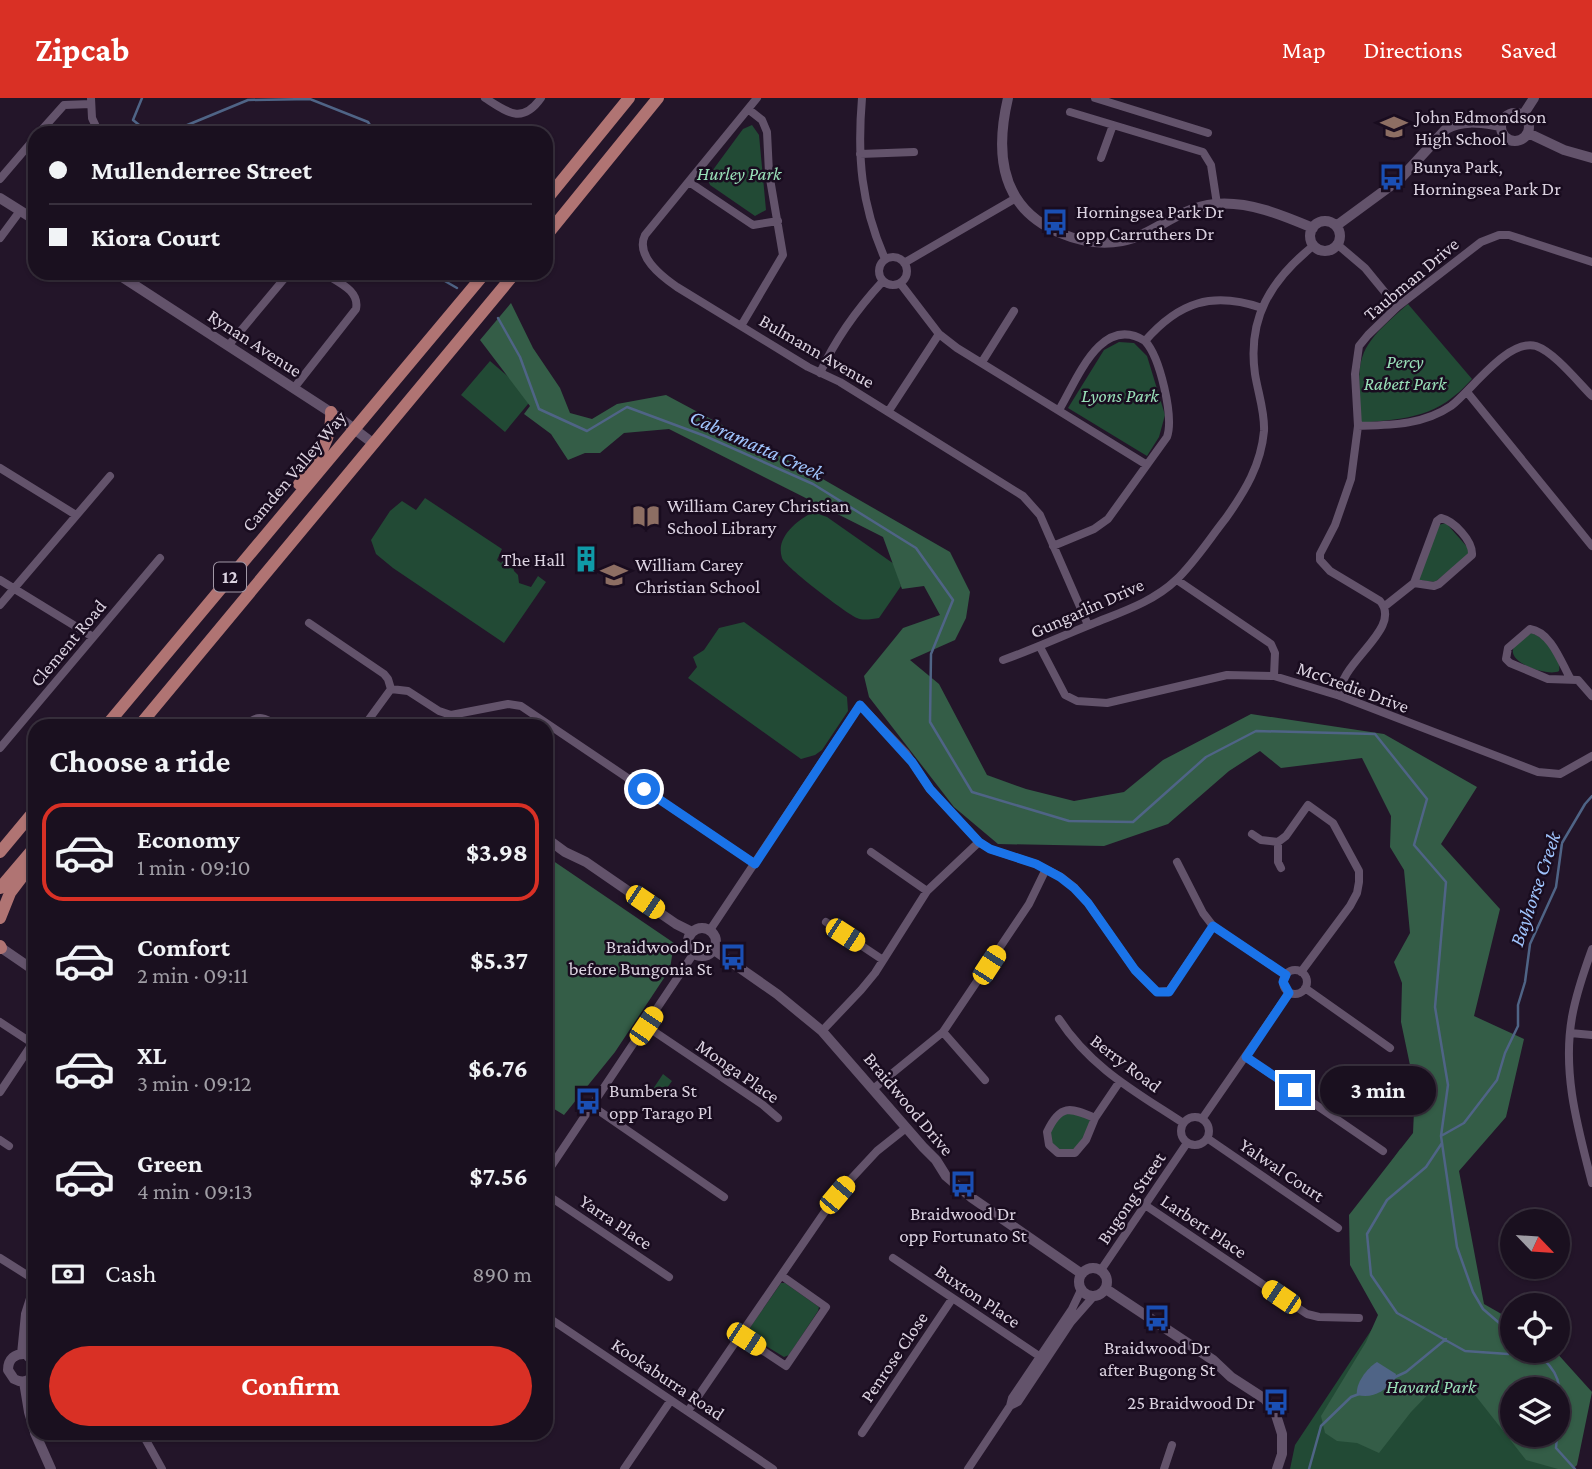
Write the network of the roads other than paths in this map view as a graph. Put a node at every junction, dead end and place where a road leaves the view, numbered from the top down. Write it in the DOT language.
graph roads {
  1 [pos="485,98"];
  2 [pos="541,98"];
  3 [pos="622,98"];
  4 [pos="629,98"];
  5 [pos="658,98"];
  6 [pos="757,98"];
  7 [pos="862,98"];
  8 [pos="1008,98"];
  9 [pos="1095,98"];
  10 [pos="1534,98"];
  11 [pos="91,101"];
  12 [pos="748,109"];
  13 [pos="1070,112"];
  14 [pos="617,113"];
  15 [pos="1522,115"];
  16 [pos="1113,125"];
  17 [pos="45,126"];
  18 [pos="96,126"];
  19 [pos="1501,126"];
  20 [pos="1208,133"];
  21 [pos="1528,134"];
  22 [pos="28,146"];
  23 [pos="914,152"];
  24 [pos="860,154"];
  25 [pos="1101,158"];
  26 [pos="1592,158"];
  27 [pos="0,179"];
  28 [pos="689,182"];
  29 [pos="553,191"];
  30 [pos="0,198"];
  31 [pos="1016,198"];
  32 [pos="1217,204"];
  33 [pos="20,211"];
  34 [pos="28,216"];
  35 [pos="778,221"];
  36 [pos="1336,226"];
  37 [pos="553,227"];
  38 [pos="1313,228"];
  39 [pos="0,238"];
  40 [pos="1338,245"];
  41 [pos="1313,246"];
  42 [pos="885,259"];
  43 [pos="904,262"];
  44 [pos="1592,262"];
  45 [pos="127,280"];
  46 [pos="283,280"];
  47 [pos="334,280"];
  48 [pos="479,280"];
  49 [pos="509,280"];
  50 [pos="883,281"];
  51 [pos="900,283"];
  52 [pos="1397,307"];
  53 [pos="1262,308"];
  54 [pos="1014,311"];
  55 [pos="741,326"];
  56 [pos="939,334"];
  57 [pos="1145,341"];
  58 [pos="228,346"];
  59 [pos="982,362"];
  60 [pos="820,373"];
  61 [pos="293,388"];
  62 [pos="1467,392"];
  63 [pos="1592,396"];
  64 [pos="1059,410"];
  65 [pos="331,412"];
  66 [pos="888,412"];
  67 [pos="1358,426"];
  68 [pos="355,429"];
  69 [pos="374,444"];
  70 [pos="1147,465"];
  71 [pos="0,468"];
  72 [pos="110,476"];
  73 [pos="76,515"];
  74 [pos="1053,546"];
  75 [pos="1592,546"];
  76 [pos="160,558"];
  77 [pos="240,566"];
  78 [pos="0,580"];
  79 [pos="1177,580"];
  80 [pos="1414,583"];
  81 [pos="14,589"];
  82 [pos="0,605"];
  83 [pos="1385,606"];
  84 [pos="309,624"];
  85 [pos="1088,625"];
  86 [pos="93,637"];
  87 [pos="1040,647"];
  88 [pos="1003,660"];
  89 [pos="1274,676"];
  90 [pos="1570,678"];
  91 [pos="391,689"];
  92 [pos="1340,695"];
  93 [pos="1592,696"];
  94 [pos="112,719"];
  95 [pos="145,719"];
  96 [pos="369,719"];
  97 [pos="540,719"];
  98 [pos="553,728"];
  99 [pos="0,748"];
  100 [pos="1592,756"];
  101 [pos="28,818"];
  102 [pos="1252,834"];
  103 [pos="979,842"];
  104 [pos="1278,842"];
  105 [pos="553,843"];
  106 [pos="0,852"];
  107 [pos="871,852"];
  108 [pos="28,855"];
  109 [pos="1177,862"];
  110 [pos="755,864"];
  111 [pos="28,868"];
  112 [pos="1280,868"];
  113 [pos="1046,869"];
  114 [pos="0,888"];
  115 [pos="927,891"];
  116 [pos="0,918"];
  117 [pos="826,922"];
  118 [pos="1213,926"];
  119 [pos="710,930"];
  120 [pos="692,932"];
  121 [pos="0,947"];
  122 [pos="1592,949"];
  123 [pos="714,950"];
  124 [pos="694,953"];
  125 [pos="883,960"];
  126 [pos="28,966"];
  127 [pos="1301,972"];
  128 [pos="1286,975"];
  129 [pos="1306,988"];
  130 [pos="1289,993"];
  131 [pos="1059,1019"];
  132 [pos="0,1022"];
  133 [pos="646,1026"];
  134 [pos="822,1031"];
  135 [pos="943,1032"];
  136 [pos="1570,1033"];
  137 [pos="1592,1035"];
  138 [pos="28,1041"];
  139 [pos="1390,1048"];
  140 [pos="28,1053"];
  141 [pos="1246,1057"];
  142 [pos="985,1080"];
  143 [pos="1120,1081"];
  144 [pos="873,1089"];
  145 [pos="0,1091"];
  146 [pos="592,1106"];
  147 [pos="778,1118"];
  148 [pos="1096,1118"];
  149 [pos="1202,1119"];
  150 [pos="1183,1123"];
  151 [pos="906,1128"];
  152 [pos="1207,1138"];
  153 [pos="0,1140"];
  154 [pos="1187,1143"];
  155 [pos="9,1146"];
  156 [pos="1383,1150"];
  157 [pos="553,1164"];
  158 [pos="1592,1183"];
  159 [pos="724,1197"];
  160 [pos="553,1199"];
  161 [pos="1145,1205"];
  162 [pos="1339,1228"];
  163 [pos="0,1258"];
  164 [pos="893,1258"];
  165 [pos="1101,1270"];
  166 [pos="1082,1274"];
  167 [pos="782,1276"];
  168 [pos="669,1277"];
  169 [pos="28,1278"];
  170 [pos="1105,1289"];
  171 [pos="1082,1290"];
  172 [pos="1093,1297"];
  173 [pos="952,1299"];
  174 [pos="28,1307"];
  175 [pos="1359,1318"];
  176 [pos="553,1321"];
  177 [pos="741,1336"];
  178 [pos="22,1353"];
  179 [pos="28,1356"];
  180 [pos="1042,1359"];
  181 [pos="4,1370"];
  182 [pos="28,1380"];
  183 [pos="24,1382"];
  184 [pos="671,1400"];
  185 [pos="28,1406"];
  186 [pos="688,1412"];
  187 [pos="862,1433"];
  188 [pos="38,1440"];
  189 [pos="146,1440"];
  190 [pos="1172,1445"];
  191 [pos="51,1469"];
  192 [pos="162,1469"];
  193 [pos="624,1469"];
  194 [pos="773,1469"];
  195 [pos="968,1469"];
  196 [pos="1164,1469"];
  197 [pos="1277,1469"];
  1 -- 2 [label="street"];
  3 -- 14 [label="main road"];
  4 -- 14 [label="main road"];
  5 -- 37 [label="main road"];
  6 -- 12 [label="street, Bulmann Avenue"];
  7 -- 24 [label="street"];
  8 -- 31 [label="street"];
  9 -- 20 [label="street"];
  10 -- 15 [label="street"];
  11 -- 17 [label="street"];
  11 -- 18 [label="street"];
  12 -- 28 [label="street, Bulmann Avenue"];
  12 -- 35 [label="street"];
  13 -- 16 [label="street"];
  14 -- 29 [label="main road"];
  15 -- 19 [label="street"];
  15 -- 21 [label="street"];
  16 -- 25 [label="street"];
  16 -- 32 [label="street"];
  19 -- 21 [label="street"];
  19 -- 36 [label="street"];
  21 -- 26 [label="street"];
  22 -- 27 [label="street"];
  23 -- 24 [label="street"];
  24 -- 42 [label="street"];
  28 -- 35 [label="street"];
  28 -- 55 [label="street, Bulmann Avenue"];
  30 -- 33 [label="street"];
  31 -- 32 [label="street"];
  31 -- 43 [label="street"];
  32 -- 38 [label="street"];
  33 -- 34 [label="street"];
  33 -- 39 [label="street"];
  35 -- 55 [label="street"];
  36 -- 38 [label="street"];
  36 -- 40 [label="street"];
  38 -- 41 [label="street"];
  40 -- 41 [label="street"];
  40 -- 52 [label="street"];
  41 -- 53 [label="street, Gungarlin Drive"];
  42 -- 43 [label="street"];
  42 -- 50 [label="street"];
  43 -- 51 [label="street"];
  44 -- 52 [label="street, Taubman Drive"];
  45 -- 58 [label="street, Rynan Avenue"];
  46 -- 58 [label="street"];
  47 -- 61 [label="street"];
  48 -- 68 [label="main road, Camden Valley Way / 12"];
  49 -- 69 [label="main road, 12"];
  50 -- 51 [label="street"];
  50 -- 60 [label="street"];
  51 -- 56 [label="street"];
  52 -- 67 [label="street, Taubman Drive"];
  53 -- 57 [label="street"];
  53 -- 79 [label="street, Gungarlin Drive"];
  54 -- 59 [label="street"];
  55 -- 60 [label="street, Bulmann Avenue"];
  56 -- 59 [label="street"];
  56 -- 66 [label="street"];
  57 -- 64 [label="street"];
  57 -- 70 [label="street"];
  58 -- 61 [label="street, Rynan Avenue"];
  59 -- 64 [label="street"];
  60 -- 66 [label="street, Bulmann Avenue"];
  61 -- 65 [label="street, Rynan Avenue"];
  62 -- 63 [label="street"];
  62 -- 67 [label="street"];
  62 -- 75 [label="street"];
  64 -- 70 [label="street"];
  65 -- 68 [label="street, Rynan Avenue"];
  65 -- 77 [label="main road"];
  66 -- 74 [label="street, Bulmann Avenue"];
  67 -- 83 [label="street, Taubman Drive"];
  68 -- 69 [label="street, Rynan Avenue"];
  68 -- 77 [label="main road, Camden Valley Way / 12"];
  69 -- 95 [label="main road, 12"];
  70 -- 74 [label="street"];
  71 -- 73 [label="street"];
  72 -- 73 [label="street"];
  73 -- 81 [label="street"];
  74 -- 85 [label="street, Bulmann Avenue"];
  76 -- 86 [label="street, Clement Road"];
  77 -- 94 [label="main road, Camden Valley Way / 12"];
  78 -- 81 [label="street"];
  79 -- 85 [label="street, Gungarlin Drive"];
  79 -- 89 [label="street"];
  80 -- 80 [label="street"];
  80 -- 83 [label="street"];
  81 -- 82 [label="street"];
  81 -- 86 [label="street"];
  83 -- 92 [label="street"];
  84 -- 91 [label="street"];
  85 -- 87 [label="street, Gungarlin Drive"];
  86 -- 99 [label="street, Clement Road"];
  87 -- 88 [label="street, Gungarlin Drive"];
  87 -- 89 [label="street, McCredie Drive"];
  89 -- 92 [label="street, McCredie Drive"];
  90 -- 90 [label="street"];
  90 -- 93 [label="street"];
  91 -- 96 [label="street"];
  91 -- 97 [label="street"];
  92 -- 100 [label="street, McCredie Drive"];
  98 -- 110 [label="street"];
  101 -- 106 [label="main road"];
  102 -- 104 [label="street"];
  103 -- 110 [label="street"];
  103 -- 113 [label="street"];
  103 -- 115 [label="street"];
  104 -- 112 [label="street"];
  104 -- 127 [label="street"];
  105 -- 120 [label="street"];
  107 -- 115 [label="street"];
  108 -- 114 [label="main road"];
  109 -- 118 [label="street"];
  110 -- 119 [label="street"];
  111 -- 116 [label="main road"];
  113 -- 118 [label="street"];
  113 -- 135 [label="street"];
  115 -- 125 [label="street"];
  117 -- 125 [label="street"];
  118 -- 128 [label="street"];
  119 -- 120 [label="street"];
  119 -- 123 [label="street"];
  120 -- 124 [label="street"];
  121 -- 126 [label="street"];
  122 -- 136 [label="street"];
  123 -- 124 [label="street"];
  123 -- 134 [label="street, Braidwood Drive"];
  124 -- 133 [label="street"];
  125 -- 134 [label="street"];
  127 -- 128 [label="street"];
  127 -- 129 [label="street"];
  128 -- 130 [label="street"];
  129 -- 130 [label="street"];
  129 -- 139 [label="street"];
  130 -- 141 [label="street"];
  131 -- 143 [label="street, Berry Road"];
  132 -- 138 [label="street"];
  133 -- 146 [label="street"];
  133 -- 147 [label="street, Monga Place"];
  134 -- 144 [label="street, Braidwood Drive"];
  135 -- 142 [label="street"];
  135 -- 144 [label="street"];
  136 -- 137 [label="street"];
  136 -- 158 [label="street"];
  140 -- 145 [label="street"];
  141 -- 149 [label="street"];
  141 -- 156 [label="street"];
  143 -- 148 [label="street"];
  143 -- 150 [label="street, Berry Road"];
  144 -- 151 [label="street, Braidwood Drive"];
  146 -- 157 [label="street"];
  146 -- 159 [label="street"];
  148 -- 148 [label="street"];
  149 -- 150 [label="street"];
  149 -- 152 [label="street"];
  150 -- 154 [label="street"];
  151 -- 166 [label="street, Braidwood Drive"];
  151 -- 167 [label="street"];
  152 -- 154 [label="street"];
  152 -- 162 [label="street, Yalwal Court"];
  153 -- 155 [label="street"];
  154 -- 161 [label="street, Bugong Street"];
  160 -- 168 [label="street, Yarra Place"];
  161 -- 165 [label="street, Bugong Street"];
  161 -- 175 [label="street, Larbert Place"];
  163 -- 169 [label="street"];
  164 -- 173 [label="street, Buxton Place"];
  165 -- 166 [label="street"];
  165 -- 170 [label="street"];
  166 -- 171 [label="street"];
  167 -- 177 [label="street"];
  167 -- 177 [label="street"];
  170 -- 172 [label="street"];
  170 -- 197 [label="street"];
  171 -- 172 [label="street"];
  171 -- 180 [label="street"];
  172 -- 180 [label="street"];
  173 -- 180 [label="street, Buxton Place"];
  173 -- 187 [label="street, Penrose Close"];
  174 -- 178 [label="street"];
  176 -- 184 [label="street, Kookaburra Road"];
  177 -- 186 [label="street"];
  178 -- 179 [label="street"];
  178 -- 181 [label="street"];
  180 -- 195 [label="street"];
  181 -- 183 [label="street"];
  182 -- 183 [label="street"];
  183 -- 185 [label="street"];
  184 -- 186 [label="street, Kookaburra Road"];
  184 -- 193 [label="street"];
  186 -- 194 [label="street, Kookaburra Road"];
  188 -- 191 [label="street"];
  189 -- 192 [label="street"];
  190 -- 196 [label="street"];
}
